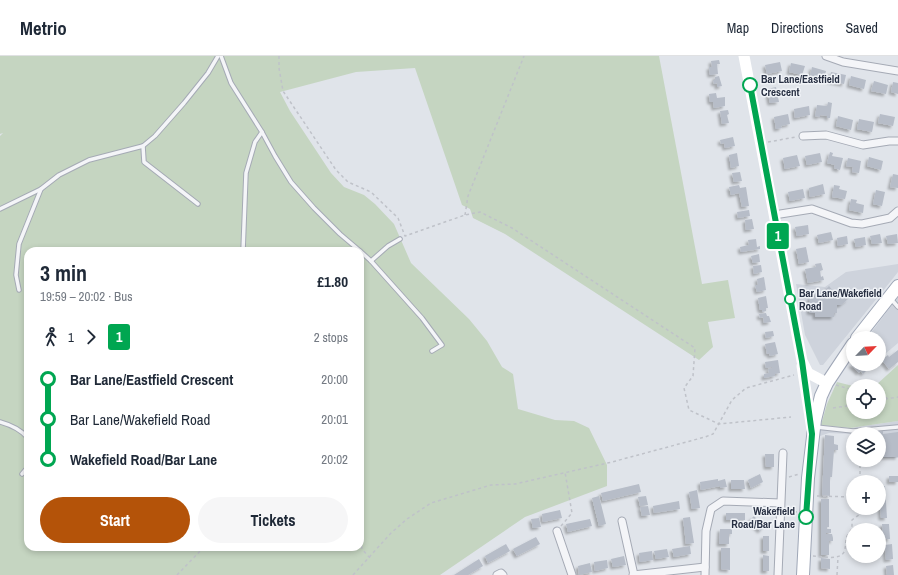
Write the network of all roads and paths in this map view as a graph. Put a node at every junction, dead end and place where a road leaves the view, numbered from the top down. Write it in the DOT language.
graph roads {
  1 [pos="219,56"];
  2 [pos="279,56"];
  3 [pos="524,56"];
  4 [pos="744,56"];
  5 [pos="826,56"];
  6 [pos="898,71"];
  7 [pos="262,132"];
  8 [pos="803,136"];
  9 [pos="898,141"];
  10 [pos="760,143"];
  11 [pos="143,146"];
  12 [pos="41,189"];
  13 [pos="198,204"];
  14 [pos="0,209"];
  15 [pos="898,211"];
  16 [pos="465,215"];
  17 [pos="774,215"];
  18 [pos="400,239"];
  19 [pos="243,247"];
  20 [pos="356,247"];
  21 [pos="364,254"];
  22 [pos="372,261"];
  23 [pos="898,286"];
  24 [pos="19,290"];
  25 [pos="889,296"];
  26 [pos="898,307"];
  27 [pos="862,331"];
  28 [pos="432,351"];
  29 [pos="846,354"];
  30 [pos="802,361"];
  31 [pos="803,374"];
  32 [pos="827,383"];
  33 [pos="846,388"];
  34 [pos="898,397"];
  35 [pos="886,398"];
  36 [pos="886,399"];
  37 [pos="889,399"];
  38 [pos="846,406"];
  39 [pos="833,408"];
  40 [pos="790,417"];
  41 [pos="0,422"];
  42 [pos="719,424"];
  43 [pos="898,427"];
  44 [pos="813,431"];
  45 [pos="24,432"];
  46 [pos="783,453"];
  47 [pos="809,471"];
  48 [pos="24,472"];
  49 [pos="565,472"];
  50 [pos="22,474"];
  51 [pos="782,480"];
  52 [pos="807,496"];
  53 [pos="846,497"];
  54 [pos="780,507"];
  55 [pos="806,512"];
  56 [pos="859,515"];
  57 [pos="622,521"];
  58 [pos="557,531"];
  59 [pos="200,551"];
  60 [pos="364,551"];
  61 [pos="804,556"];
  62 [pos="838,557"];
  63 [pos="370,558"];
  64 [pos="705,567"];
  65 [pos="177,575"];
  66 [pos="353,575"];
  67 [pos="497,575"];
  68 [pos="503,575"];
  69 [pos="572,575"];
  70 [pos="634,575"];
  71 [pos="705,575"];
  72 [pos="778,575"];
  73 [pos="803,575"];
  74 [pos="837,575"];
  1 -- 7 [label="lane"];
  1 -- 11 [label="lane"];
  2 -- 16 [label="path"];
  3 -- 16 [label="path"];
  4 -- 10 [label="main road"];
  5 -- 6 [label="street"];
  7 -- 19 [label="lane"];
  7 -- 20 [label="lane"];
  8 -- 9 [label="street"];
  8 -- 10 [label="path"];
  10 -- 17 [label="main road"];
  11 -- 12 [label="lane"];
  11 -- 13 [label="lane"];
  12 -- 14 [label="lane"];
  12 -- 24 [label="lane"];
  15 -- 17 [label="street"];
  16 -- 42 [label="path"];
  17 -- 30 [label="main road"];
  18 -- 22 [label="lane"];
  21 -- 22 [label="lane"];
  22 -- 28 [label="lane"];
  23 -- 25 [label="main road"];
  25 -- 26 [label="lane"];
  25 -- 27 [label="main road"];
  29 -- 32 [label="main road"];
  30 -- 31 [label="main road"];
  30 -- 32 [label="main road"];
  31 -- 42 [label="path"];
  31 -- 44 [label="main road"];
  32 -- 33 [label="path"];
  32 -- 44 [label="main road"];
  34 -- 37 [label="path"];
  35 -- 37 [label="path"];
  36 -- 37 [label="path"];
  38 -- 39 [label="path"];
  40 -- 42 [label="path"];
  41 -- 45 [label="lane"];
  42 -- 49 [label="path"];
  43 -- 44 [label="lane"];
  44 -- 47 [label="main road"];
  46 -- 51 [label="street"];
  47 -- 51 [label="path"];
  47 -- 52 [label="main road"];
  48 -- 50 [label="lane"];
  49 -- 58 [label="path"];
  49 -- 63 [label="path"];
  51 -- 54 [label="street"];
  52 -- 53 [label="path"];
  52 -- 55 [label="main road"];
  54 -- 55 [label="path"];
  54 -- 64 [label="street"];
  54 -- 72 [label="street"];
  55 -- 61 [label="main road"];
  56 -- 62 [label="path"];
  57 -- 70 [label="street"];
  58 -- 69 [label="street"];
  59 -- 65 [label="path"];
  60 -- 63 [label="path"];
  61 -- 62 [label="path"];
  61 -- 73 [label="main road"];
  62 -- 74 [label="path"];
  63 -- 66 [label="path"];
  64 -- 70 [label="street"];
  64 -- 71 [label="street"];
  67 -- 68 [label="street"];
}
